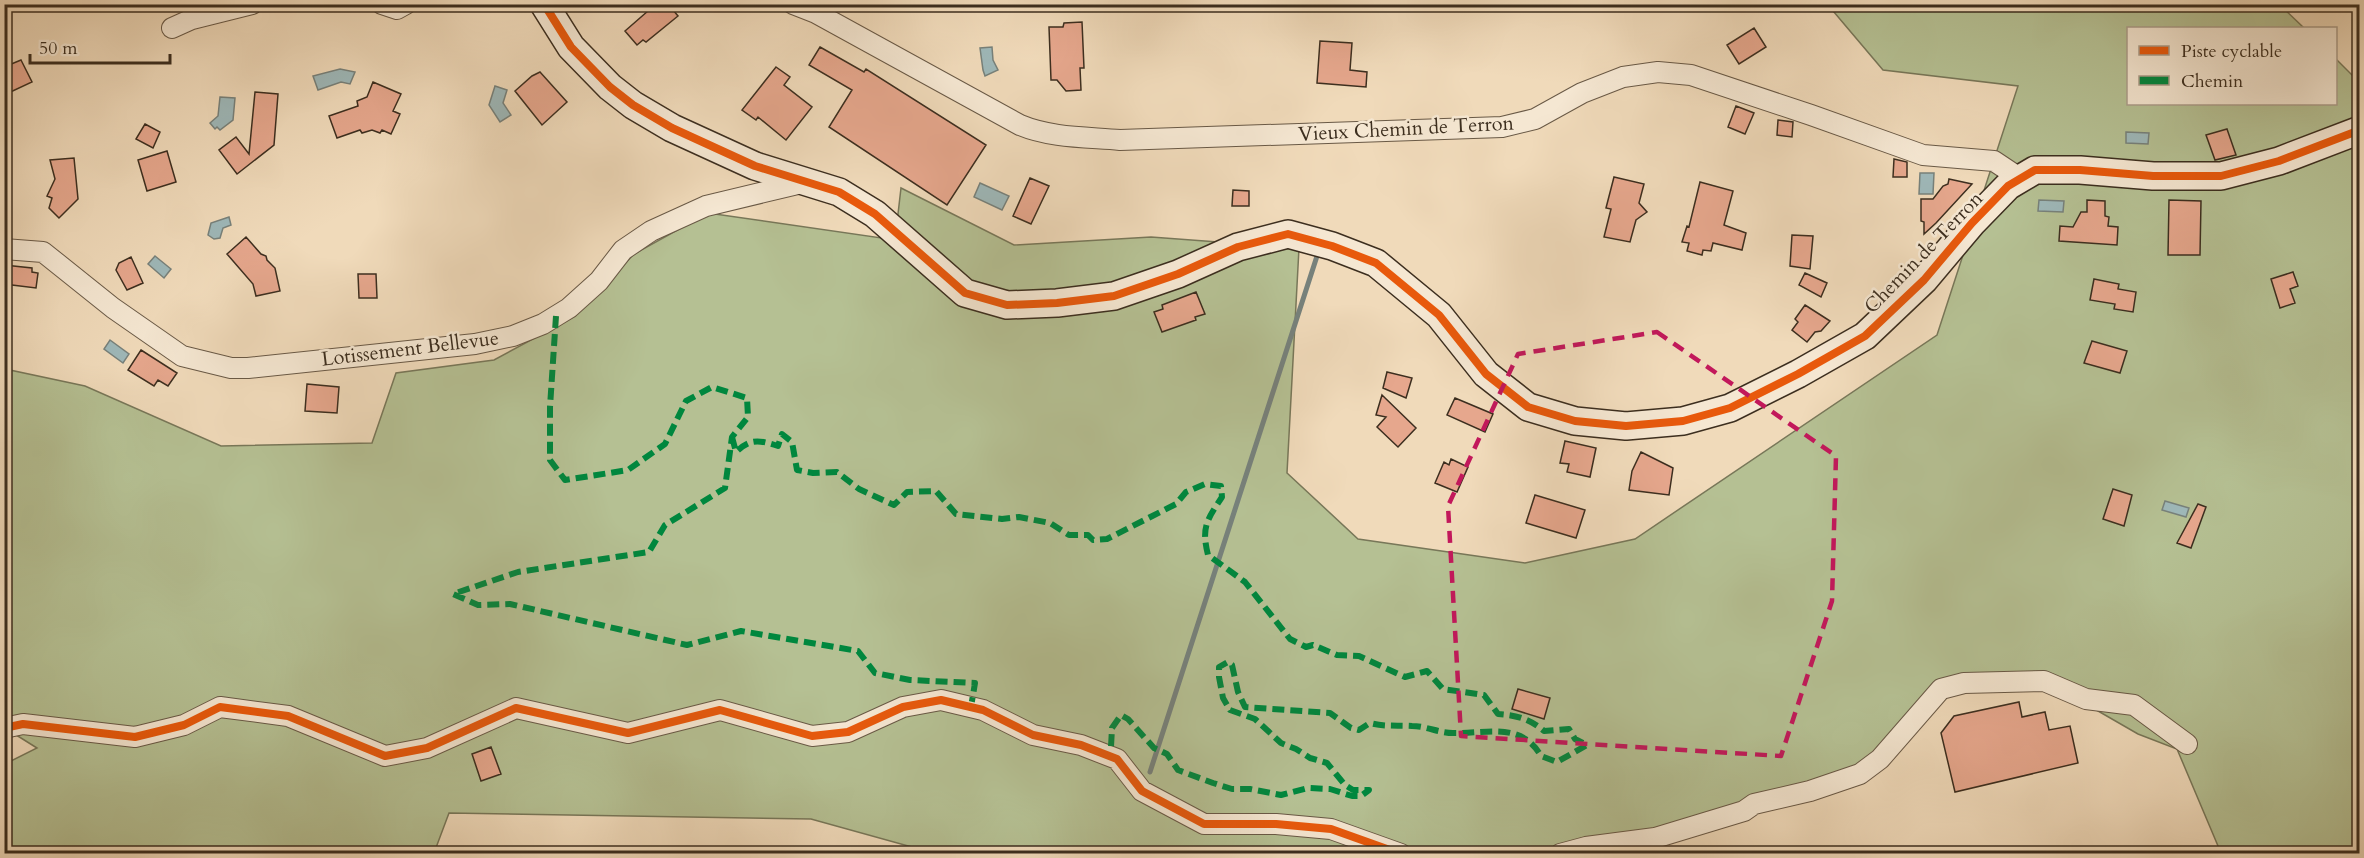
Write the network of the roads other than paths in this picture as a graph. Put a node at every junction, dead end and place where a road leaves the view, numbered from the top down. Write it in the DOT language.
graph roads {
  1 [pos="252,4"];
  2 [pos="382,4"];
  3 [pos="406,4"];
  4 [pos="544,4"];
  5 [pos="793,4"];
  6 [pos="172,28"];
  7 [pos="2360,130"];
  8 [pos="2021,179"];
  9 [pos="806,182"];
  10 [pos="4,249"];
  11 [pos="4,728"];
  12 [pos="2187,744"];
  13 [pos="1401,854"];
  14 [pos="1560,854"];
  1 -- 6 [label="street"];
  2 -- 3 [label="street"];
  4 -- 9 [label="street, Chemin de Terron"];
  5 -- 8 [label="street, Vieux Chemin de Terron"];
  7 -- 8 [label="street, Chemin de Terron"];
  8 -- 9 [label="street, Chemin de Terron"];
  9 -- 10 [label="street, Lotissement Bellevue"];
  11 -- 13 [label="street"];
  12 -- 14 [label="street"];
}
